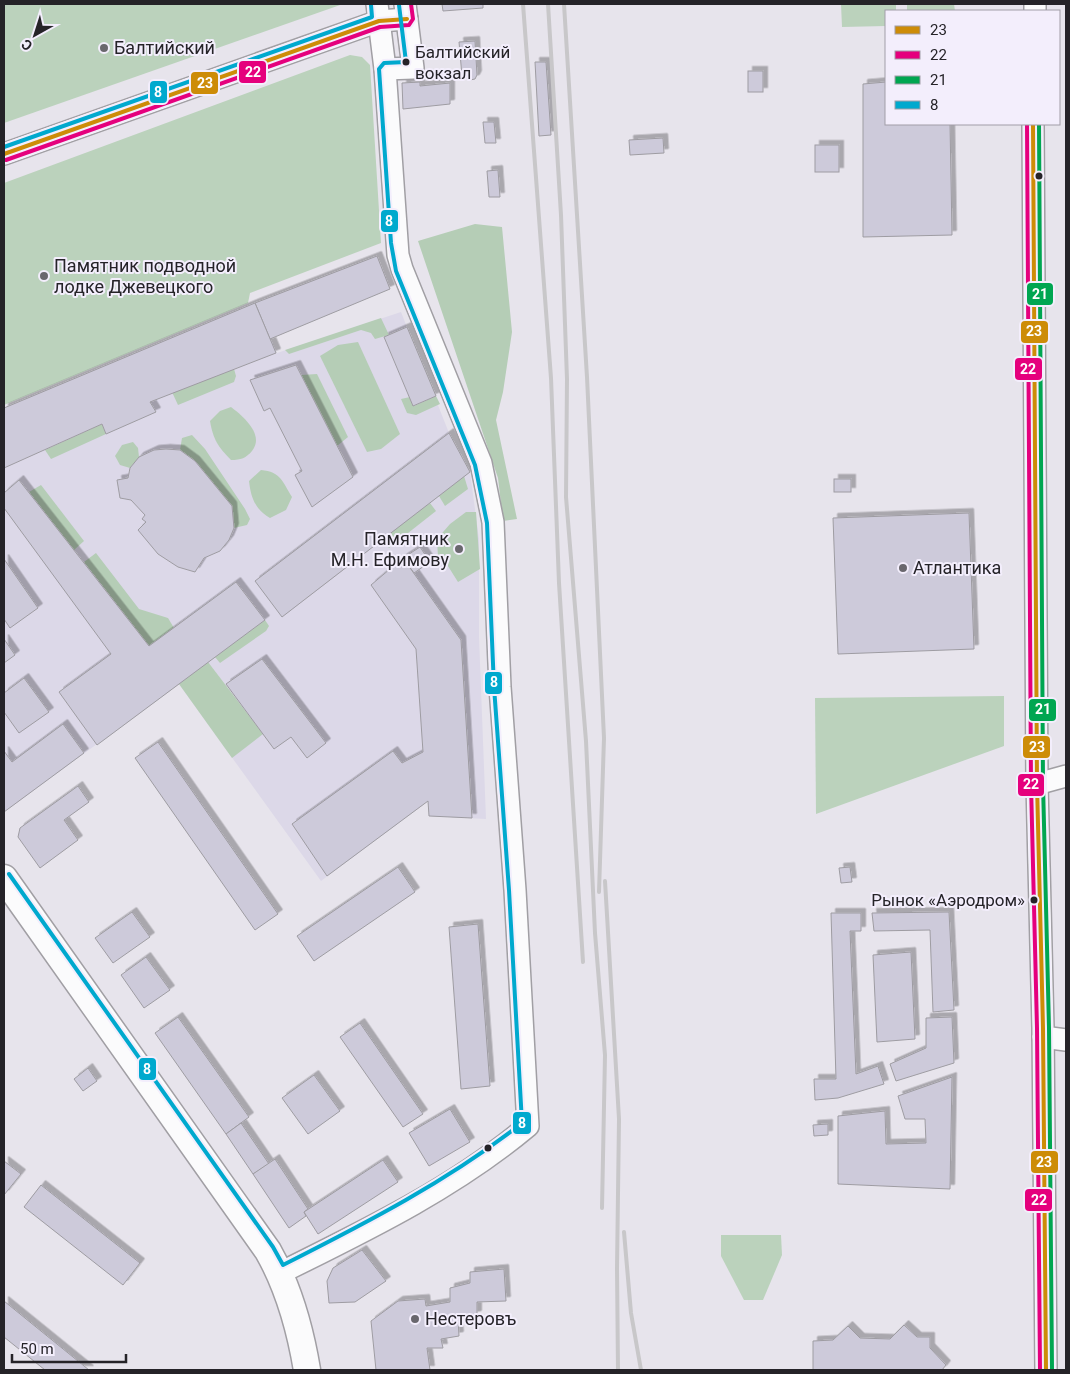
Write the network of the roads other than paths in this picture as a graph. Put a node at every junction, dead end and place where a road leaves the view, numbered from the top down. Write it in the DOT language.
graph roads {
  1 [pos="406,11"];
  2 [pos="378,12"];
  3 [pos="385,69"];
  4 [pos="1033,125"];
  5 [pos="4,154"];
  6 [pos="1066,776"];
  7 [pos="1037,784"];
  8 [pos="4,878"];
  9 [pos="1043,1038"];
  10 [pos="1066,1040"];
  11 [pos="280,1272"];
  12 [pos="307,1370"];
  13 [pos="1046,1370"];
  1 -- 2 [label="street"];
  1 -- 3 [label="street"];
  2 -- 3 [label="street"];
  2 -- 5 [label="street"];
  3 -- 11 [label="street"];
  4 -- 7 [label="street"];
  6 -- 7 [label="street"];
  7 -- 9 [label="street"];
  8 -- 11 [label="main road"];
  9 -- 10 [label="street"];
  9 -- 13 [label="street"];
  11 -- 12 [label="main road"];
}
